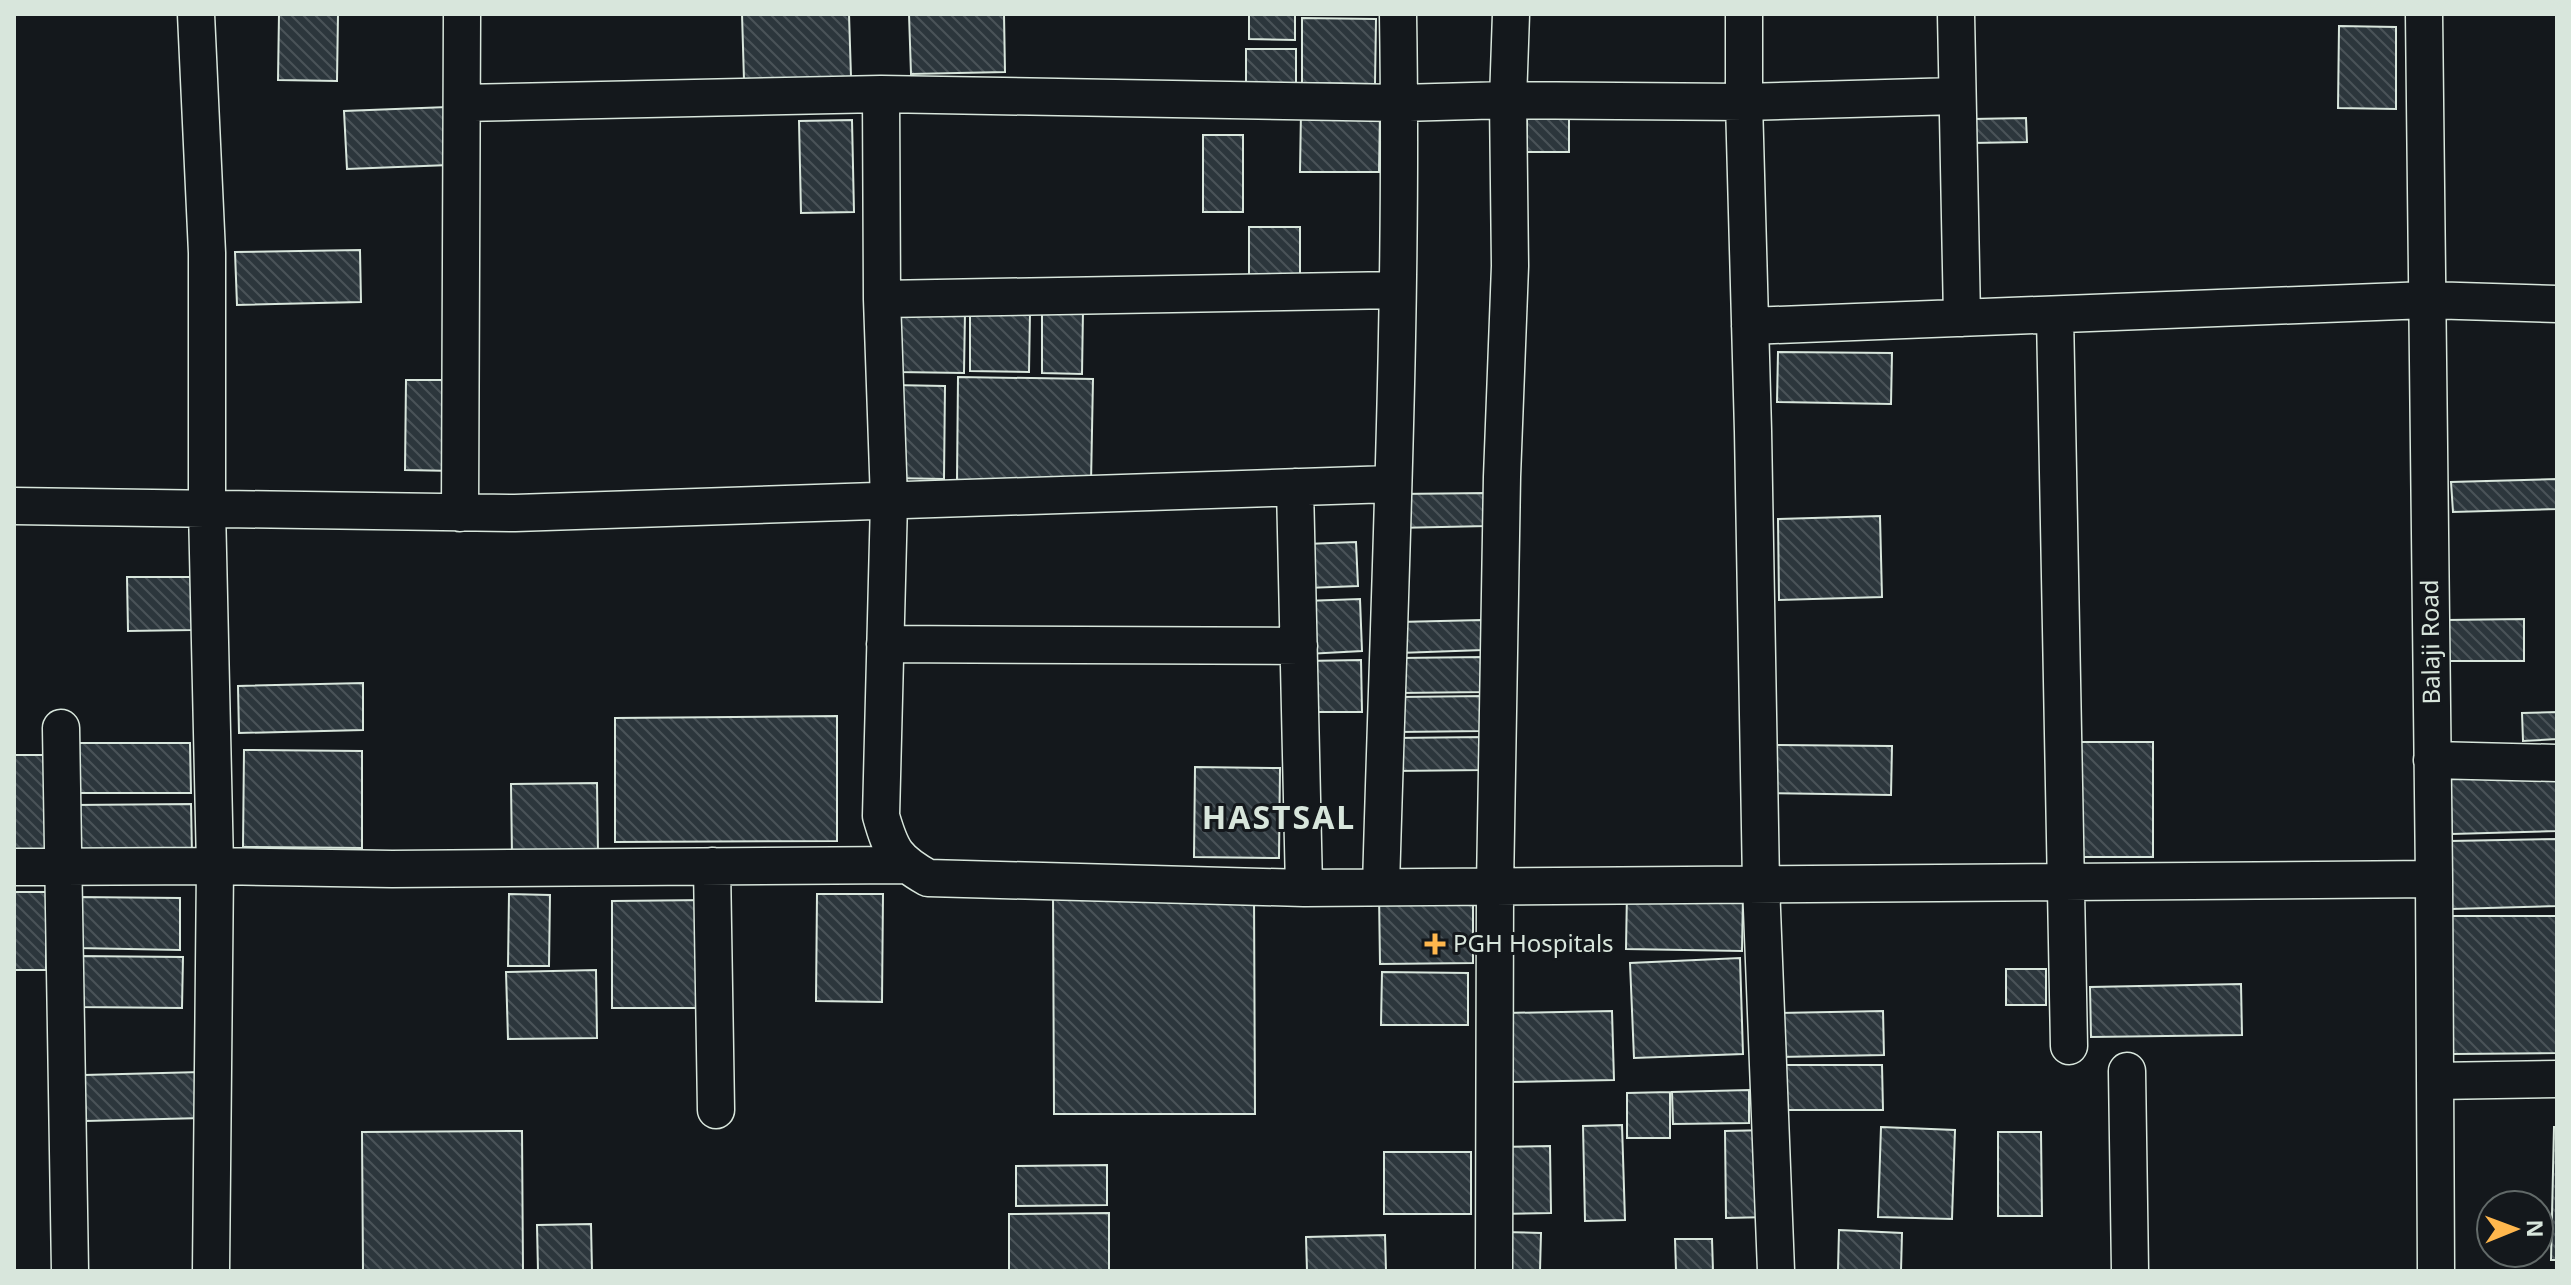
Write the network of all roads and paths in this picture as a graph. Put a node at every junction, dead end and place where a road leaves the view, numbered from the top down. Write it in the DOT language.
graph roads {
  1 [pos="196,14"];
  2 [pos="462,14"];
  3 [pos="1398,14"];
  4 [pos="1511,14"];
  5 [pos="1744,14"];
  6 [pos="1956,14"];
  7 [pos="2424,14"];
  8 [pos="881,94"];
  9 [pos="1957,96"];
  10 [pos="1508,100"];
  11 [pos="1744,102"];
  12 [pos="462,103"];
  13 [pos="1400,103"];
  14 [pos="1397,290"];
  15 [pos="882,299"];
  16 [pos="2427,300"];
  17 [pos="2557,304"];
  18 [pos="2055,315"];
  19 [pos="1962,318"];
  20 [pos="1750,326"];
  21 [pos="1391,484"];
  22 [pos="1295,487"];
  23 [pos="889,501"];
  24 [pos="14,506"];
  25 [pos="207,508"];
  26 [pos="460,513"];
  27 [pos="885,644"];
  28 [pos="1299,646"];
  29 [pos="61,728"];
  30 [pos="2432,760"];
  31 [pos="2557,763"];
  32 [pos="905,865"];
  33 [pos="215,866"];
  34 [pos="712,866"];
  35 [pos="14,867"];
  36 [pos="64,867"];
  37 [pos="2434,879"];
  38 [pos="2066,882"];
  39 [pos="1761,884"];
  40 [pos="1381,887"];
  41 [pos="1495,887"];
  42 [pos="1304,888"];
  43 [pos="2069,1046"];
  44 [pos="2127,1071"];
  45 [pos="2557,1079"];
  46 [pos="2435,1081"];
  47 [pos="716,1110"];
  48 [pos="70,1271"];
  49 [pos="211,1271"];
  50 [pos="1494,1271"];
  51 [pos="1776,1271"];
  52 [pos="2130,1271"];
  53 [pos="2436,1271"];
  1 -- 25 [label="street"];
  2 -- 12 [label="street"];
  3 -- 13 [label="street"];
  4 -- 10 [label="street"];
  5 -- 11 [label="street"];
  6 -- 9 [label="street"];
  7 -- 16 [label="street, Balaji Road"];
  8 -- 12 [label="street"];
  8 -- 13 [label="street"];
  8 -- 15 [label="street"];
  9 -- 11 [label="street"];
  9 -- 19 [label="street"];
  10 -- 11 [label="street"];
  10 -- 13 [label="street"];
  10 -- 41 [label="street"];
  11 -- 20 [label="street"];
  12 -- 26 [label="street"];
  13 -- 14 [label="street"];
  14 -- 15 [label="street"];
  14 -- 21 [label="street"];
  15 -- 23 [label="street"];
  16 -- 17 [label="street"];
  16 -- 18 [label="street"];
  16 -- 30 [label="street, Balaji Road"];
  18 -- 19 [label="street"];
  18 -- 38 [label="street"];
  19 -- 20 [label="street"];
  20 -- 39 [label="street"];
  21 -- 22 [label="street"];
  21 -- 40 [label="street"];
  22 -- 23 [label="street"];
  22 -- 28 [label="street"];
  23 -- 26 [label="street"];
  23 -- 27 [label="street"];
  24 -- 25 [label="street"];
  25 -- 26 [label="street"];
  25 -- 33 [label="street"];
  27 -- 28 [label="street"];
  27 -- 32 [label="street"];
  28 -- 42 [label="street"];
  29 -- 36 [label="street"];
  30 -- 31 [label="street"];
  30 -- 37 [label="street, Balaji Road"];
  32 -- 34 [label="street"];
  32 -- 42 [label="street"];
  33 -- 34 [label="street"];
  33 -- 36 [label="street"];
  33 -- 49 [label="street"];
  34 -- 47 [label="street"];
  35 -- 36 [label="street"];
  36 -- 48 [label="street"];
  37 -- 38 [label="street"];
  37 -- 46 [label="street, Balaji Road"];
  38 -- 39 [label="street"];
  38 -- 43 [label="street"];
  39 -- 41 [label="street"];
  39 -- 51 [label="street"];
  40 -- 41 [label="street"];
  40 -- 42 [label="street"];
  41 -- 50 [label="street"];
  44 -- 52 [label="street"];
  45 -- 46 [label="street"];
  46 -- 53 [label="street, Balaji Road"];
}
